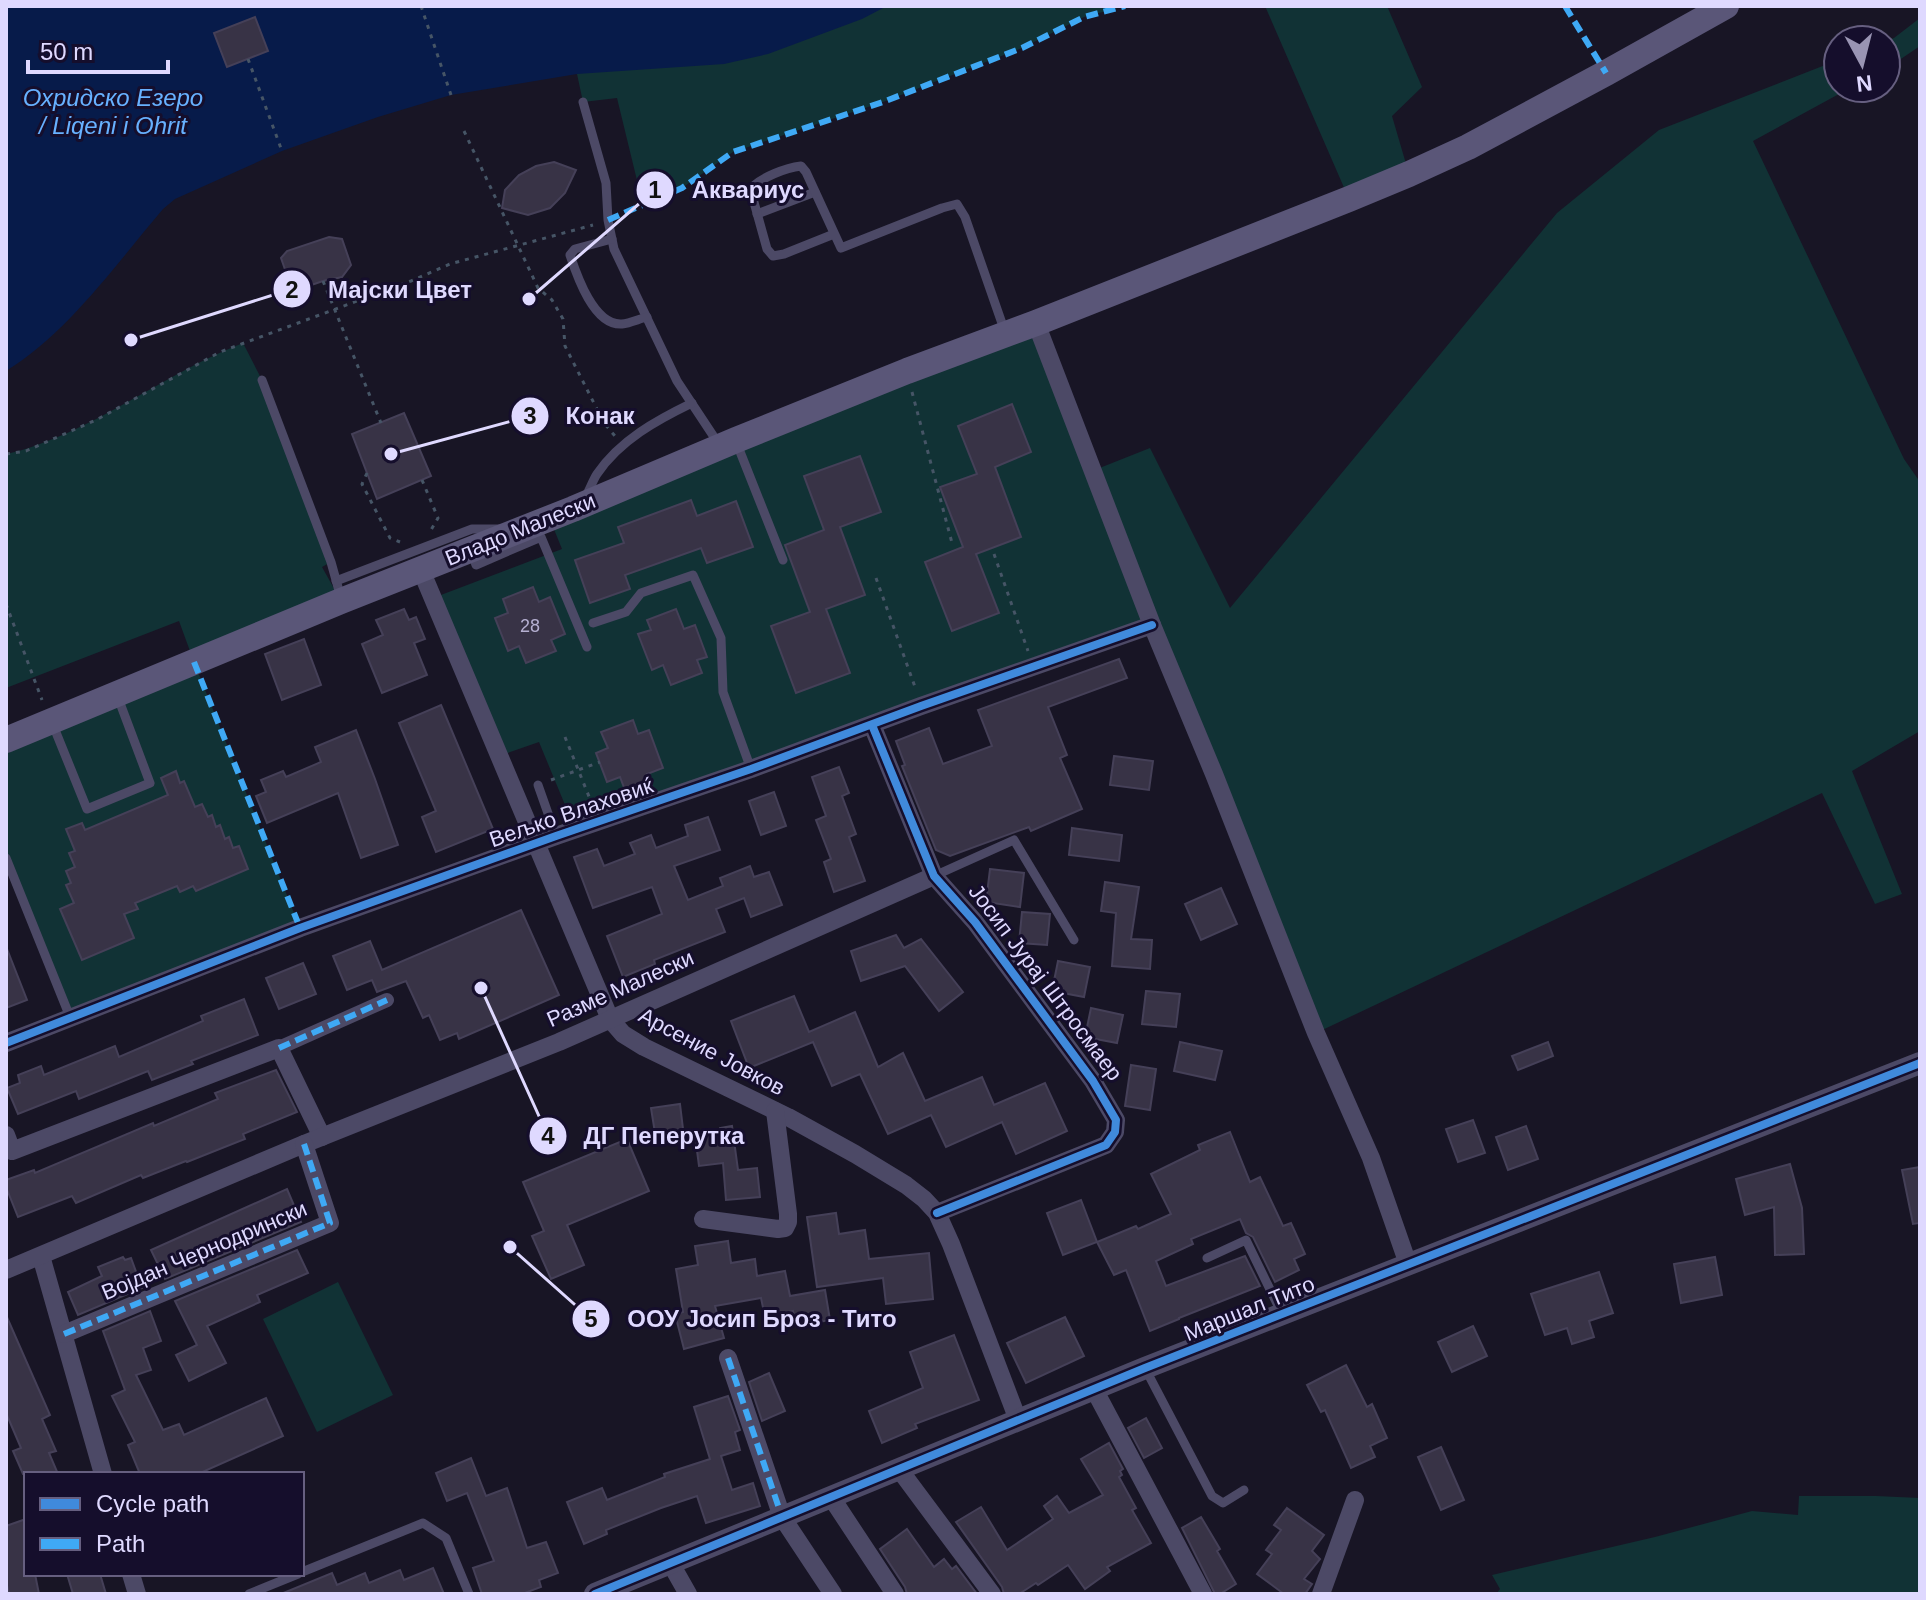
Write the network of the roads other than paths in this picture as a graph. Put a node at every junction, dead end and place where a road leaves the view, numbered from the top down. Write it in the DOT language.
graph roads {
  1 [pos="1726,6"];
  2 [pos="583,102"];
  3 [pos="815,192"];
  4 [pos="757,214"];
  5 [pos="834,234"];
  6 [pos="612,239"];
  7 [pos="647,317"];
  8 [pos="1036,323"];
  9 [pos="1006,334"];
  10 [pos="262,380"];
  11 [pos="692,403"];
  12 [pos="728,443"];
  13 [pos="583,504"];
  14 [pos="520,529"];
  15 [pos="471,550"];
  16 [pos="420,560"];
  17 [pos="783,560"];
  18 [pos="338,591"];
  19 [pos="593,623"];
  20 [pos="1152,625"];
  21 [pos="587,647"];
  22 [pos="117,695"];
  23 [pos="51,722"];
  24 [pos="872,725"];
  25 [pos="6,740"];
  26 [pos="751,769"];
  27 [pos="538,785"];
  28 [pos="556,836"];
  29 [pos="536,843"];
  30 [pos="6,858"];
  31 [pos="934,876"];
  32 [pos="1074,940"];
  33 [pos="387,1000"];
  34 [pos="70,1017"];
  35 [pos="610,1019"];
  36 [pos="6,1043"];
  37 [pos="279,1048"];
  38 [pos="1920,1063"];
  39 [pos="775,1111"];
  40 [pos="6,1135"];
  41 [pos="322,1137"];
  42 [pos="304,1144"];
  43 [pos="937,1213"];
  44 [pos="703,1219"];
  45 [pos="41,1256"];
  46 [pos="1207,1258"];
  47 [pos="1408,1264"];
  48 [pos="6,1270"];
  49 [pos="1282,1314"];
  50 [pos="64,1334"];
  51 [pos="728,1358"];
  52 [pos="1145,1368"];
  53 [pos="1094,1389"];
  54 [pos="1018,1420"];
  55 [pos="899,1469"];
  56 [pos="102,1472"];
  57 [pos="1244,1490"];
  58 [pos="831,1497"];
  59 [pos="1355,1500"];
  60 [pos="782,1517"];
  61 [pos="671,1564"];
  62 [pos="304,1571"];
  63 [pos="293,1576"];
  64 [pos="249,1594"];
  65 [pos="469,1594"];
  66 [pos="595,1594"];
  67 [pos="688,1594"];
  68 [pos="833,1594"];
  69 [pos="895,1594"];
  70 [pos="992,1594"];
  71 [pos="1203,1594"];
  72 [pos="1321,1594"];
  1 -- 8 [label="main road, Владо Малески"];
  2 -- 6 [label="lane"];
  3 -- 4 [label="lane"];
  3 -- 4 [label="lane"];
  3 -- 5 [label="lane"];
  4 -- 5 [label="lane"];
  5 -- 9 [label="lane"];
  6 -- 7 [label="lane"];
  6 -- 7 [label="lane"];
  7 -- 11 [label="lane"];
  8 -- 9 [label="main road, Владо Малески"];
  8 -- 20 [label="street"];
  9 -- 12 [label="main road, Владо Малески"];
  10 -- 18 [label="lane"];
  11 -- 12 [label="lane"];
  11 -- 13 [label="lane"];
  12 -- 13 [label="main road, Владо Малески"];
  12 -- 17 [label="lane"];
  13 -- 14 [label="main road, Владо Малески"];
  14 -- 15 [label="main road, Владо Малески"];
  14 -- 16 [label="lane"];
  15 -- 16 [label="main road, Владо Малески"];
  15 -- 21 [label="lane"];
  16 -- 18 [label="main road, Владо Малески"];
  16 -- 29 [label="street, Арсение Јовков"];
  18 -- 22 [label="main road, Владо Малески"];
  19 -- 26 [label="lane"];
  20 -- 24 [label="street, Вељко Влаховиќ"];
  20 -- 47 [label="street"];
  22 -- 23 [label="main road, Владо Малески"];
  22 -- 23 [label="lane"];
  23 -- 25 [label="main road, Владо Малески"];
  24 -- 26 [label="street, Вељко Влаховиќ"];
  24 -- 31 [label="street, Јосип Јурај Штросмаер"];
  26 -- 28 [label="street, Вељко Влаховиќ"];
  27 -- 28 [label="lane"];
  28 -- 29 [label="street, Вељко Влаховиќ"];
  29 -- 34 [label="street, Вељко Влаховиќ"];
  29 -- 35 [label="street, Арсение Јовков"];
  30 -- 34 [label="lane"];
  31 -- 32 [label="lane"];
  31 -- 35 [label="street, Разме Малески"];
  31 -- 43 [label="street, Јосип Јурај Штросмаер"];
  33 -- 37 [label="street"];
  34 -- 36 [label="street, Вељко Влаховиќ"];
  35 -- 39 [label="street, Арсение Јовков"];
  35 -- 41 [label="street, Разме Малески"];
  37 -- 40 [label="street"];
  37 -- 41 [label="street"];
  38 -- 47 [label="street, Маршал Тито"];
  39 -- 43 [label="street, Арсение Јовков"];
  39 -- 44 [label="street"];
  41 -- 42 [label="street, Разме Малески"];
  42 -- 45 [label="street, Разме Малески"];
  42 -- 50 [label="street, Војдан Чернодрински"];
  43 -- 54 [label="street, Арсение Јовков"];
  45 -- 48 [label="street, Разме Малески"];
  45 -- 50 [label="street"];
  46 -- 49 [label="lane"];
  47 -- 49 [label="street, Маршал Тито"];
  49 -- 52 [label="street, Маршал Тито"];
  50 -- 56 [label="street"];
  51 -- 60 [label="street"];
  52 -- 53 [label="street, Маршал Тито"];
  52 -- 57 [label="lane"];
  53 -- 54 [label="street, Маршал Тито"];
  53 -- 71 [label="street"];
  54 -- 55 [label="street, Маршал Тито"];
  55 -- 58 [label="street, Маршал Тито"];
  55 -- 70 [label="street"];
  58 -- 60 [label="street, Маршал Тито"];
  58 -- 69 [label="street"];
  59 -- 72 [label="street"];
  60 -- 61 [label="street, Маршал Тито"];
  60 -- 68 [label="street"];
  61 -- 66 [label="street, Маршал Тито"];
  61 -- 67 [label="street"];
  62 -- 65 [label="lane"];
  63 -- 64 [label="lane"];
}
